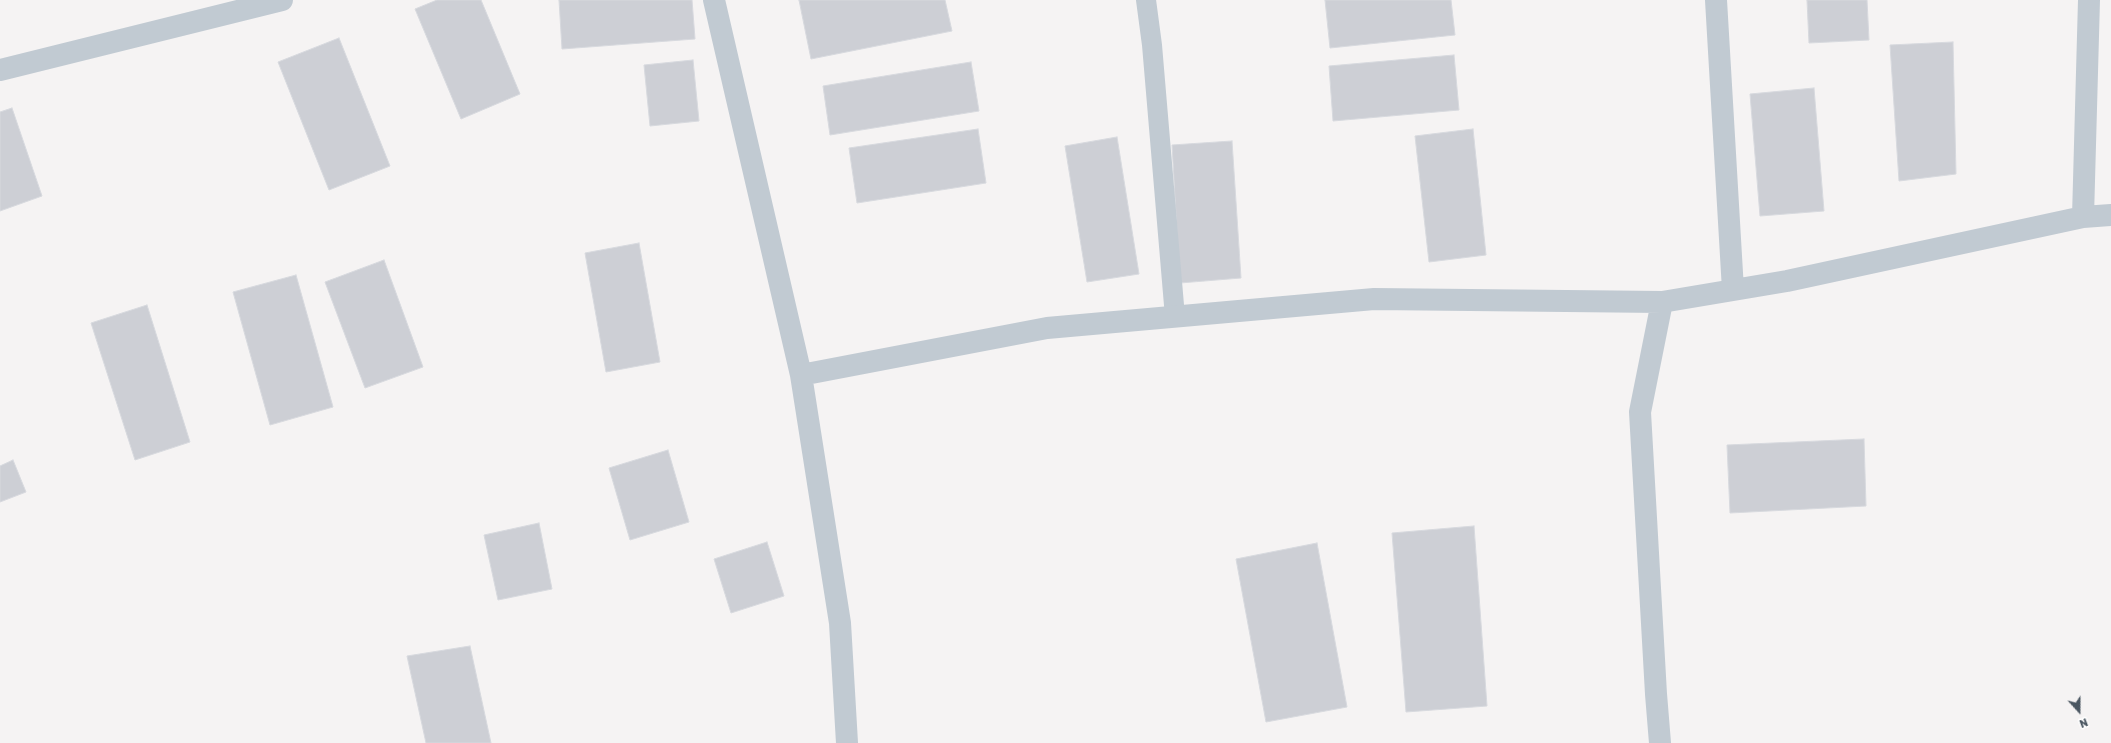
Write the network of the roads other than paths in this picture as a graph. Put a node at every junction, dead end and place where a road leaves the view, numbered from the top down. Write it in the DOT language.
graph roads {
  1 [pos="282,0"];
  2 [pos="714,0"];
  3 [pos="1146,0"];
  4 [pos="1716,0"];
  5 [pos="2089,0"];
  6 [pos="0,70"];
  7 [pos="2111,215"];
  8 [pos="2083,217"];
  9 [pos="1733,290"];
  10 [pos="1662,302"];
  11 [pos="1175,317"];
  12 [pos="801,375"];
  13 [pos="847,743"];
  14 [pos="1660,743"];
  1 -- 6 [label="street"];
  2 -- 12 [label="street"];
  3 -- 11 [label="lane"];
  4 -- 9 [label="street"];
  5 -- 8 [label="street"];
  7 -- 8 [label="street"];
  8 -- 9 [label="street"];
  9 -- 10 [label="street"];
  10 -- 11 [label="street"];
  10 -- 14 [label="street"];
  11 -- 12 [label="street"];
  12 -- 13 [label="street"];
}
